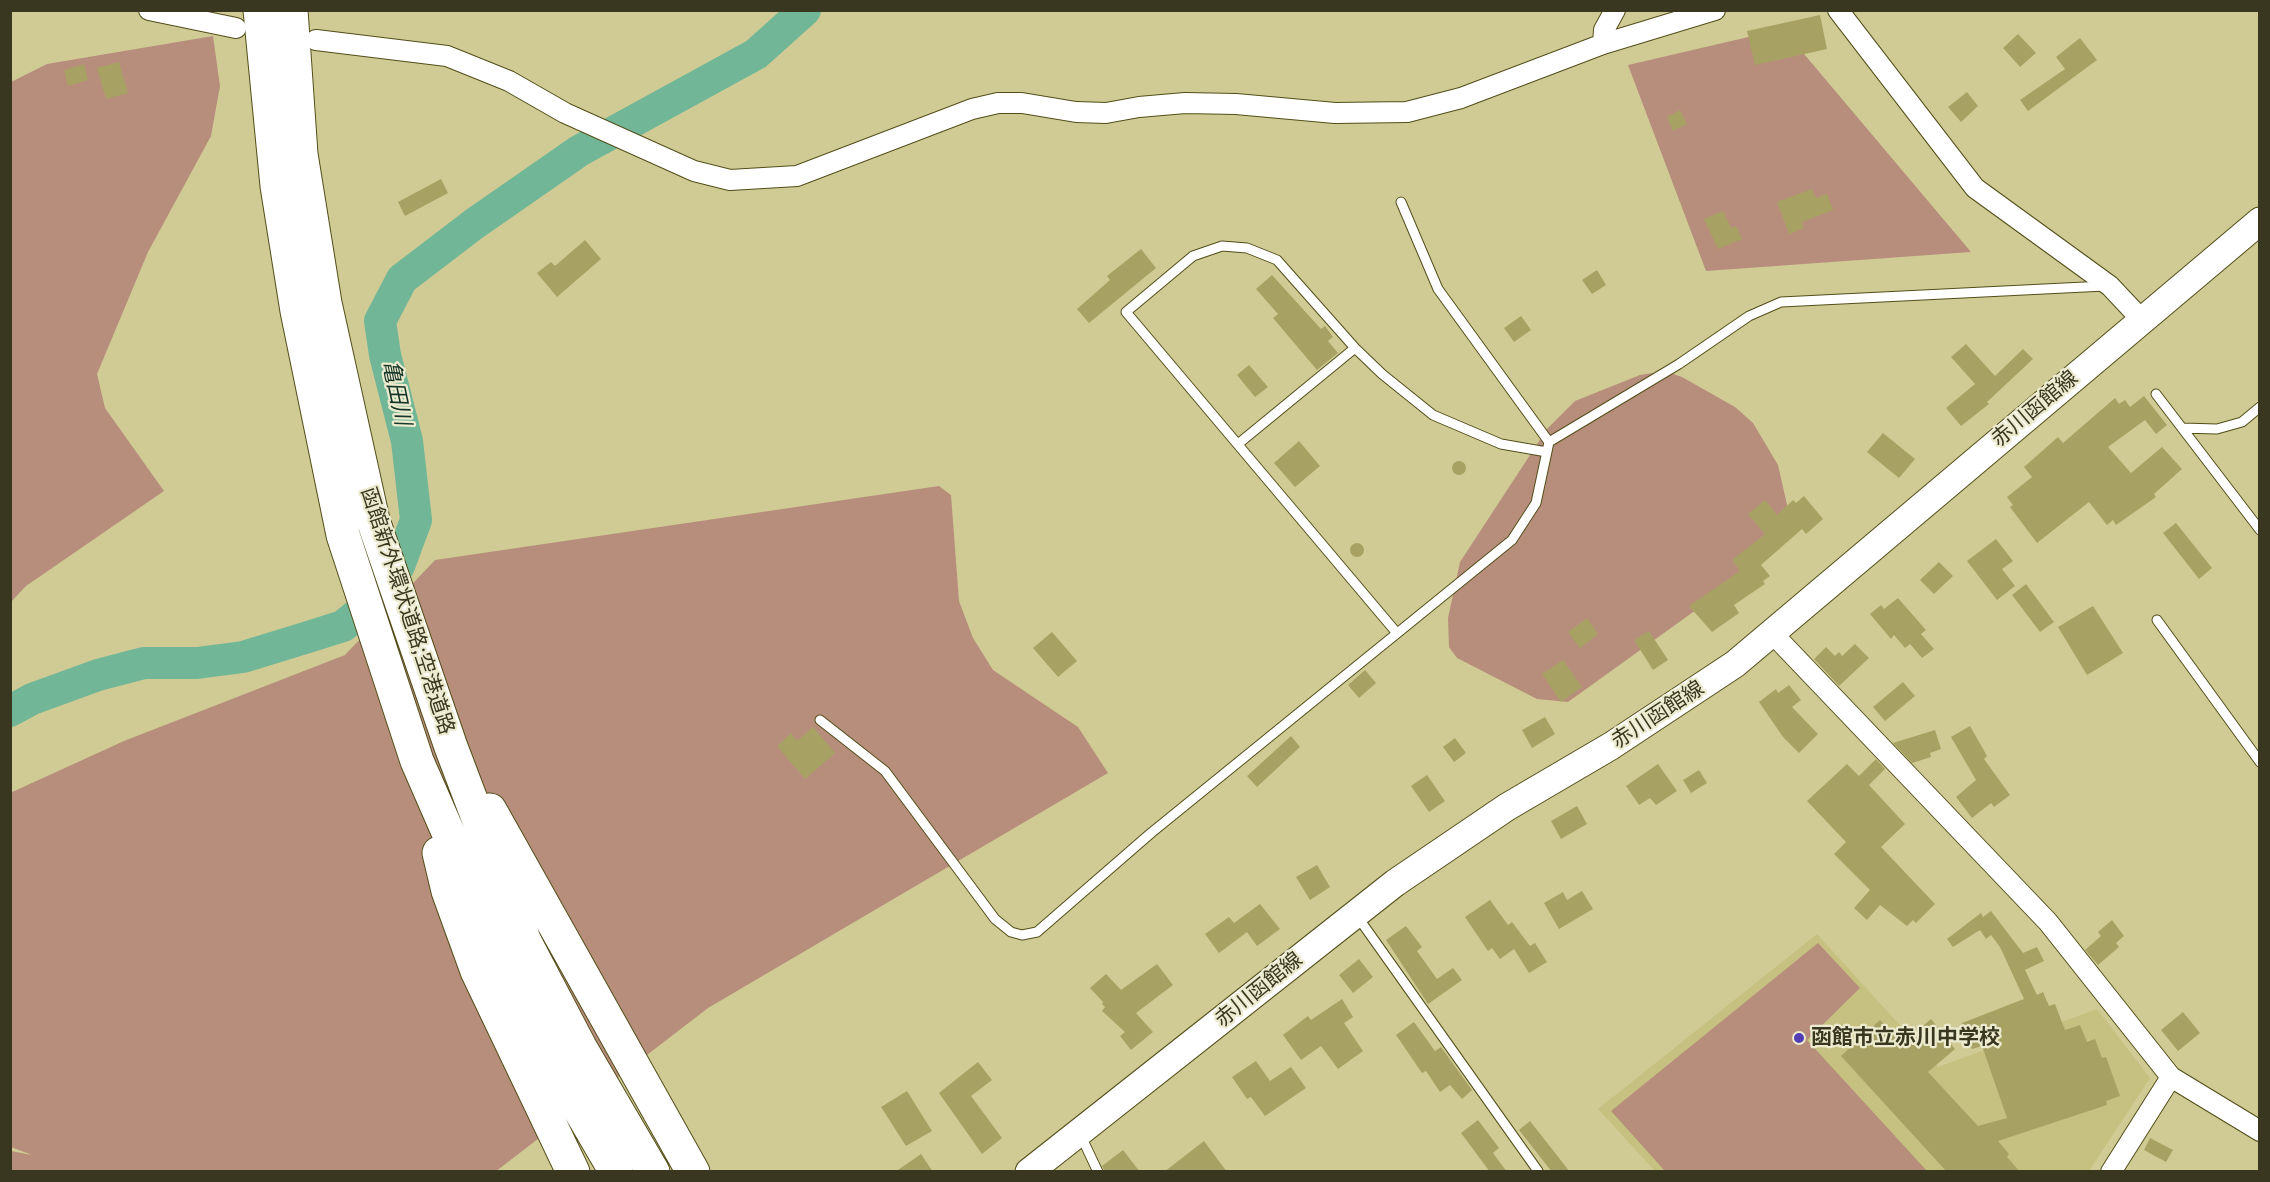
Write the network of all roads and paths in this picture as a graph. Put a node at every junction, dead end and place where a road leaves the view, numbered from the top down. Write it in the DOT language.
graph roads {
  1 [pos="148,10"];
  2 [pos="291,10"];
  3 [pos="1615,10"];
  4 [pos="1715,10"];
  5 [pos="1838,10"];
  6 [pos="248,19"];
  7 [pos="316,40"];
  8 [pos="1603,44"];
  9 [pos="1401,202"];
  10 [pos="2259,221"];
  11 [pos="2110,286"];
  12 [pos="2141,319"];
  13 [pos="1355,348"];
  14 [pos="2156,394"];
  15 [pos="2259,407"];
  16 [pos="2182,428"];
  17 [pos="1549,442"];
  18 [pos="1238,444"];
  19 [pos="1547,452"];
  20 [pos="2259,530"];
  21 [pos="2157,620"];
  22 [pos="1396,632"];
  23 [pos="1772,633"];
  24 [pos="820,720"];
  25 [pos="451,747"];
  26 [pos="417,761"];
  27 [pos="2259,762"];
  28 [pos="1354,913"];
  29 [pos="2171,1077"];
  30 [pos="2259,1131"];
  31 [pos="1080,1132"];
  32 [pos="1538,1171"];
  33 [pos="573,1172"];
  34 [pos="616,1172"];
  35 [pos="653,1172"];
  36 [pos="693,1172"];
  37 [pos="1029,1172"];
  38 [pos="1098,1172"];
  39 [pos="2111,1172"];
  1 -- 6 [label="street"];
  2 -- 25 [label="highway, 函館新外環状道路;空港道路"];
  3 -- 8 [label="street"];
  4 -- 8 [label="street"];
  5 -- 11 [label="street"];
  6 -- 26 [label="highway, 函館新外環状道路;空港道路"];
  7 -- 8 [label="street"];
  9 -- 17 [label="lane"];
  10 -- 12 [label="main road, 赤川函館線"];
  11 -- 12 [label="street"];
  11 -- 17 [label="lane"];
  12 -- 23 [label="main road, 赤川函館線"];
  13 -- 18 [label="lane"];
  13 -- 18 [label="lane"];
  13 -- 19 [label="lane"];
  14 -- 16 [label="lane"];
  15 -- 16 [label="lane"];
  16 -- 20 [label="lane"];
  17 -- 19 [label="lane"];
  18 -- 22 [label="lane"];
  19 -- 22 [label="lane"];
  21 -- 27 [label="lane"];
  22 -- 24 [label="lane"];
  23 -- 28 [label="main road, 赤川函館線"];
  23 -- 29 [label="street"];
  25 -- 35 [label="highway, 函館新外環状道路;空港道路"];
  25 -- 36 [label="highway"];
  26 -- 33 [label="highway"];
  26 -- 34 [label="highway, 函館新外環状道路;空港道路"];
  28 -- 31 [label="main road, 赤川函館線"];
  28 -- 32 [label="lane"];
  29 -- 30 [label="street"];
  29 -- 39 [label="street"];
  31 -- 37 [label="main road, 赤川函館線"];
  31 -- 38 [label="lane"];
}
